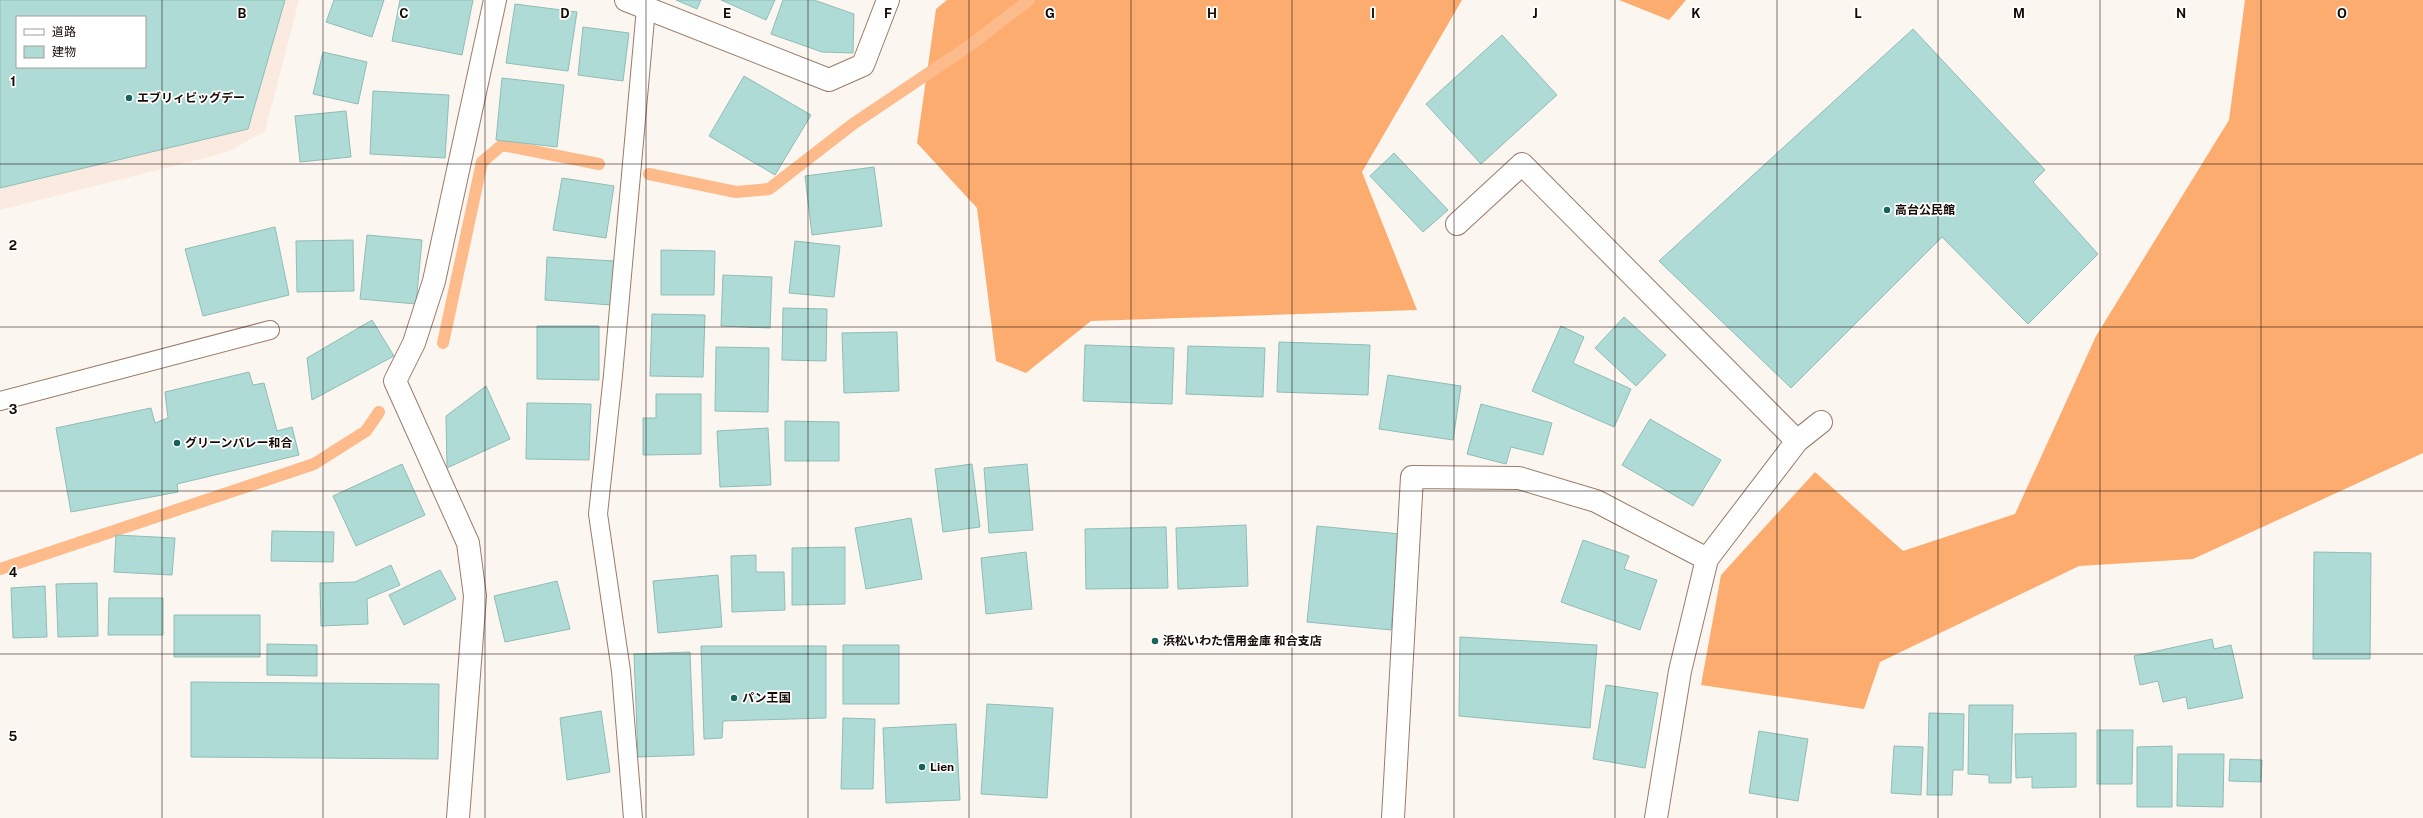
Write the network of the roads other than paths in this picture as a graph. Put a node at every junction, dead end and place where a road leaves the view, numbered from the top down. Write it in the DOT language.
graph roads {
  1 [pos="495,0"];
  2 [pos="626,0"];
  3 [pos="888,0"];
  4 [pos="646,8"];
  5 [pos="1457,224"];
  6 [pos="270,330"];
  7 [pos="0,401"];
  8 [pos="1821,422"];
  9 [pos="1797,441"];
  10 [pos="1707,559"];
  11 [pos="458,818"];
  12 [pos="634,818"];
  13 [pos="1393,818"];
  14 [pos="1656,818"];
  1 -- 11 [label="street"];
  2 -- 4 [label="street"];
  3 -- 4 [label="street"];
  4 -- 12 [label="lane"];
  5 -- 9 [label="street"];
  6 -- 7 [label="lane"];
  8 -- 9 [label="street"];
  9 -- 10 [label="street"];
  10 -- 13 [label="street"];
  10 -- 14 [label="street"];
}
